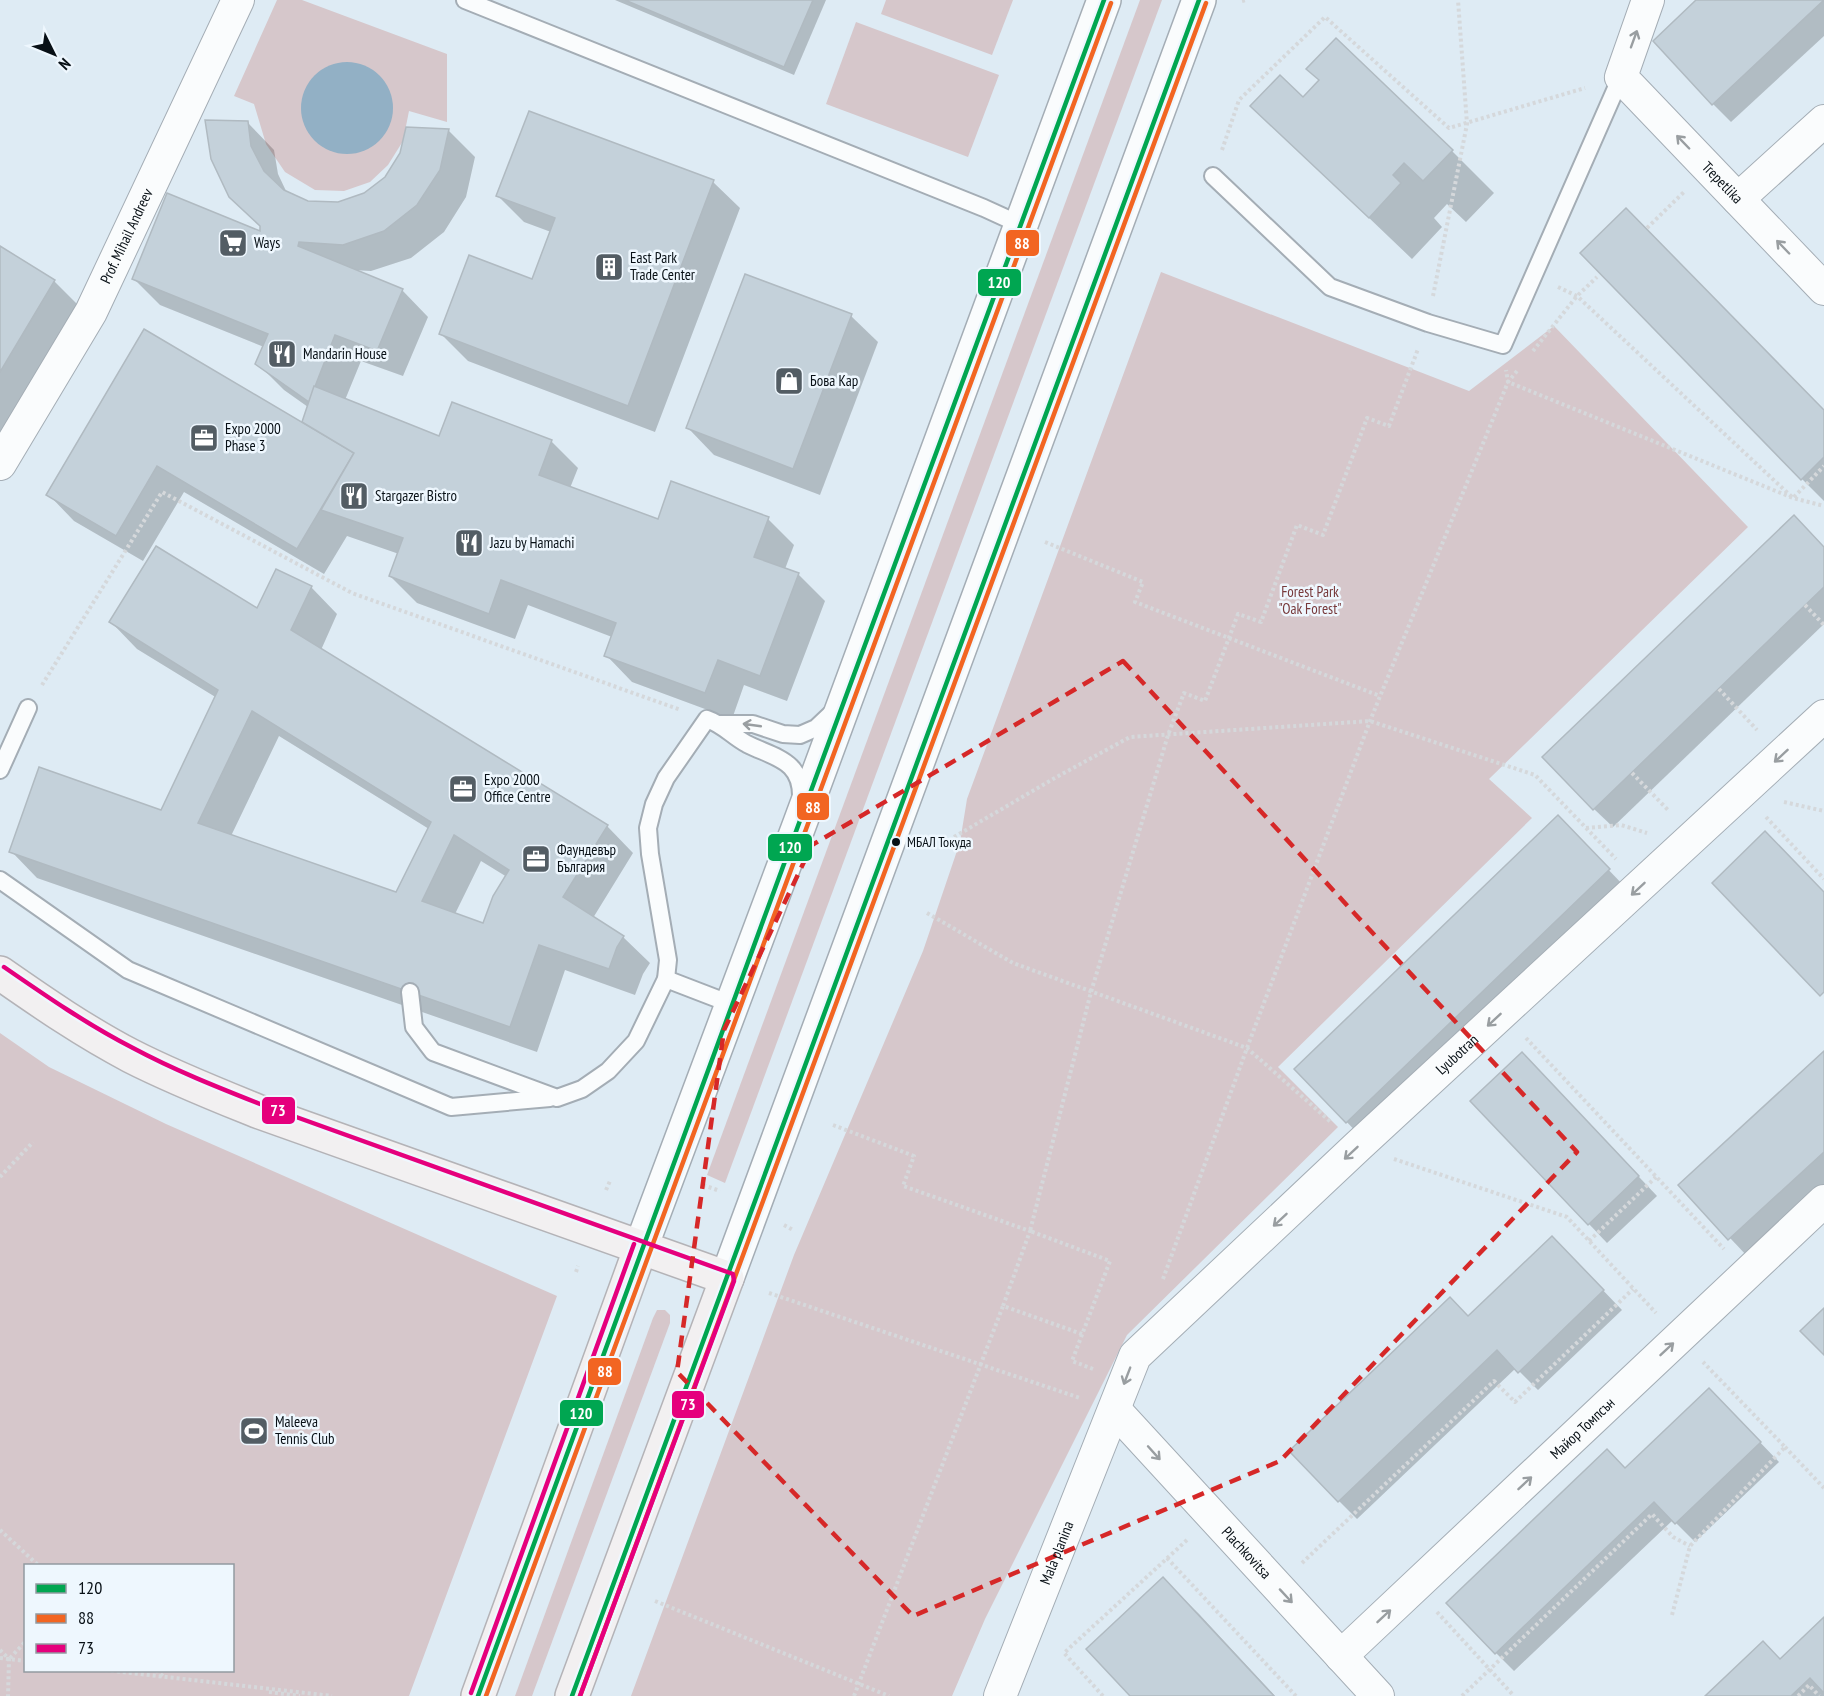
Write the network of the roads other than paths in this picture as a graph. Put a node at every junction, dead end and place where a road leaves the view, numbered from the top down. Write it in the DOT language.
graph roads {
  1 [pos="238,0"];
  2 [pos="465,0"];
  3 [pos="1104,0"];
  4 [pos="1199,0"];
  5 [pos="1648,0"];
  6 [pos="1621,77"];
  7 [pos="1824,122"];
  8 [pos="1213,176"];
  9 [pos="1738,199"];
  10 [pos="1021,225"];
  11 [pos="1824,289"];
  12 [pos="0,464"];
  13 [pos="847,694"];
  14 [pos="28,708"];
  15 [pos="1824,716"];
  16 [pos="713,721"];
  17 [pos="0,770"];
  18 [pos="800,823"];
  19 [pos="0,880"];
  20 [pos="0,973"];
  21 [pos="666,979"];
  22 [pos="410,992"];
  23 [pos="731,1004"];
  24 [pos="557,1098"];
  25 [pos="1824,1201"];
  26 [pos="641,1247"];
  27 [pos="727,1278"];
  28 [pos="1120,1395"];
  29 [pos="1341,1656"];
  30 [pos="478,1696"];
  31 [pos="572,1696"];
  32 [pos="1000,1696"];
  33 [pos="1378,1696"];
  1 -- 12 [label="street, Prof. Mihail Andreev"];
  2 -- 10 [label="lane"];
  3 -- 10 [label="main road"];
  4 -- 27 [label="main road"];
  6 -- 5 [label="street, one-way"];
  6 -- 8 [label="lane"];
  9 -- 6 [label="street, Trepetlika, one-way"];
  7 -- 9 [label="street"];
  11 -- 9 [label="street, Trepetlika, one-way"];
  10 -- 13 [label="main road"];
  13 -- 16 [label="lane, one-way"];
  13 -- 18 [label="main road"];
  14 -- 17 [label="lane"];
  15 -- 28 [label="street, Lyubotran, one-way"];
  16 -- 18 [label="lane"];
  16 -- 21 [label="lane"];
  18 -- 23 [label="main road"];
  19 -- 24 [label="lane"];
  20 -- 26 [label="main road"];
  21 -- 23 [label="lane"];
  21 -- 24 [label="lane"];
  22 -- 24 [label="lane"];
  23 -- 26 [label="main road"];
  29 -- 25 [label="street, Майор Томпсън, one-way"];
  26 -- 27 [label="main road"];
  26 -- 30 [label="main road"];
  27 -- 31 [label="main road"];
  28 -- 29 [label="street, Plachkovitsa, one-way"];
  28 -- 32 [label="street, Mala planina"];
  29 -- 33 [label="street, Plachkovitsa"];
}
